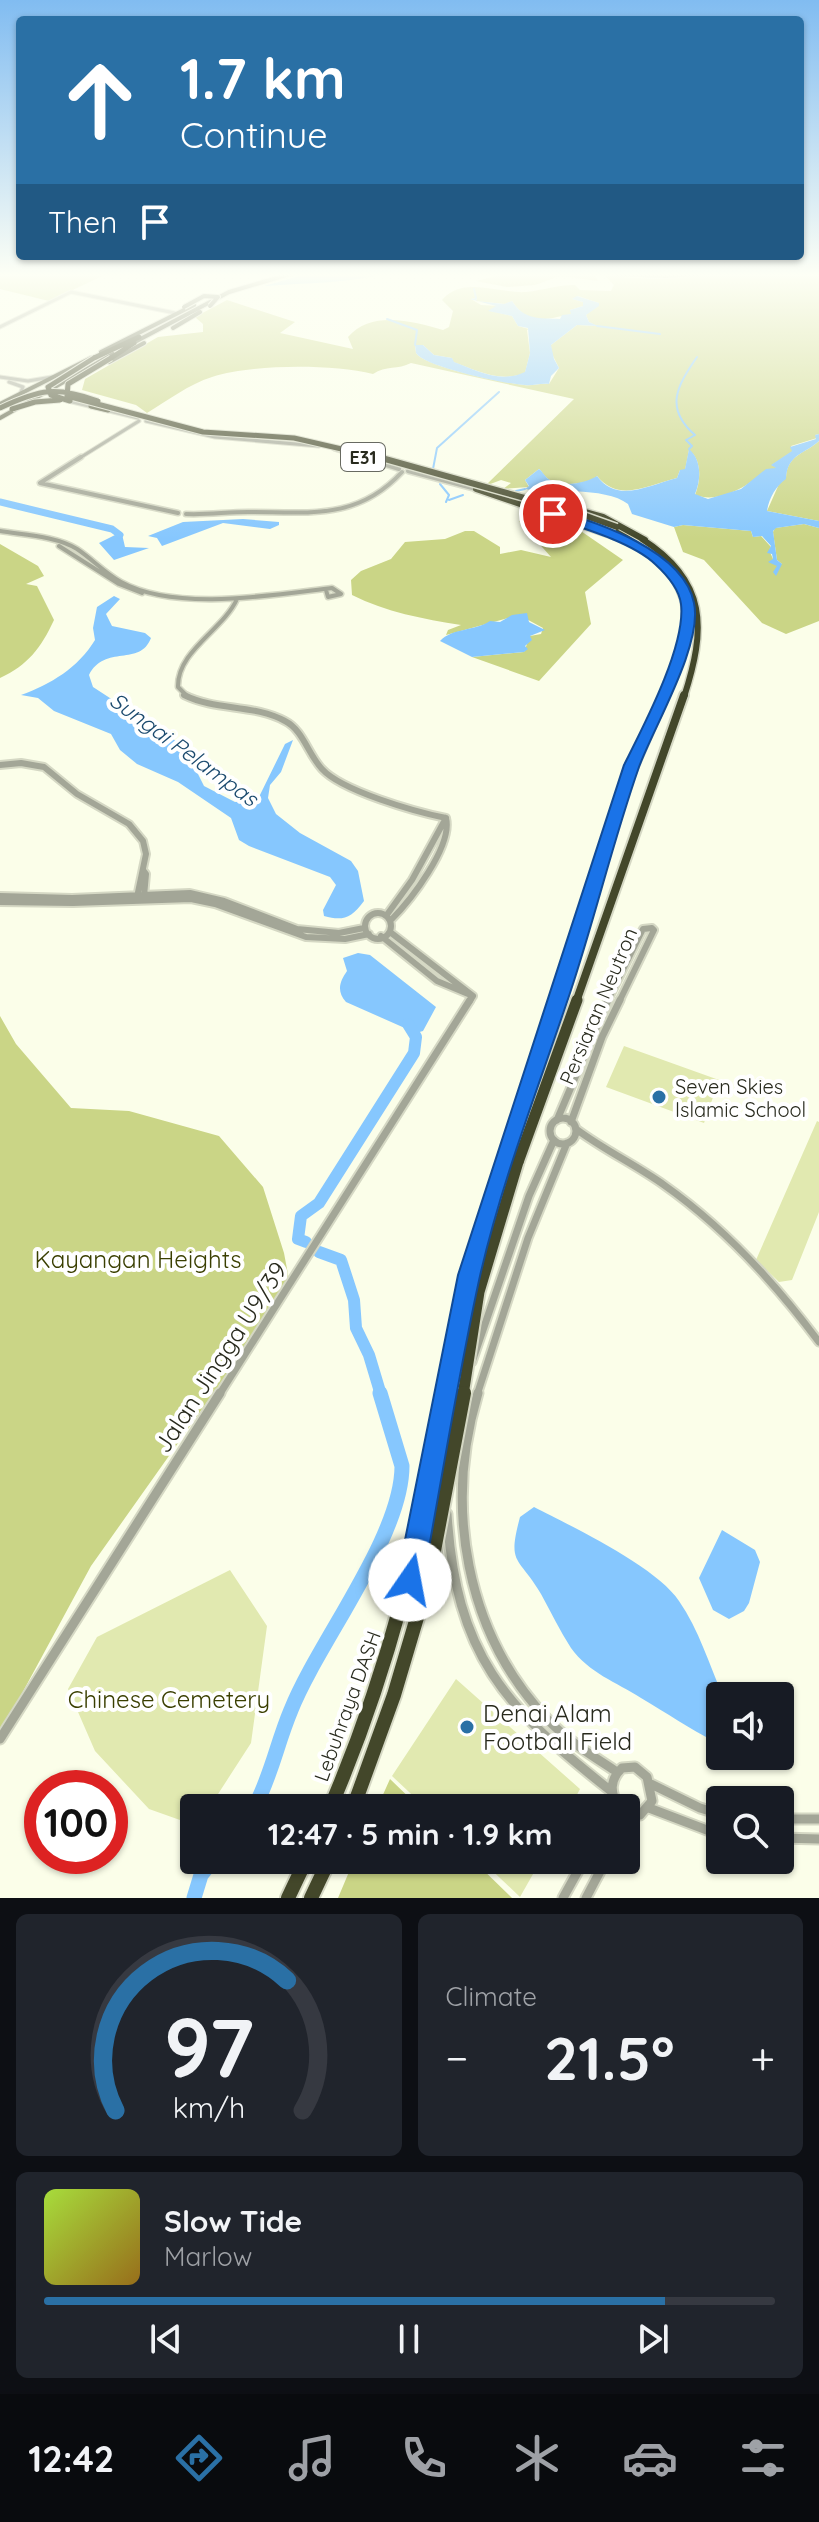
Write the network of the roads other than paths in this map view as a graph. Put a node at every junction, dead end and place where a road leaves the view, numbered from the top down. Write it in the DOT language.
graph roads {
  1 [pos="84,362"];
  2 [pos="88,362"];
  3 [pos="95,362"];
  4 [pos="99,362"];
  5 [pos="105,362"];
  6 [pos="110,362"];
  7 [pos="56,376"];
  8 [pos="0,378"];
  9 [pos="80,378"];
  10 [pos="20,394"];
  11 [pos="67,400"];
  12 [pos="0,411"];
  13 [pos="13,411"];
  14 [pos="123,411"];
  15 [pos="143,419"];
  16 [pos="404,469"];
  17 [pos="476,489"];
  18 [pos="502,491"];
  19 [pos="615,528"];
  20 [pos="0,532"];
  21 [pos="645,541"];
  22 [pos="650,553"];
  23 [pos="327,593"];
  24 [pos="236,601"];
  25 [pos="0,765"];
  26 [pos="141,894"];
  27 [pos="0,899"];
  28 [pos="389,918"];
  29 [pos="366,931"];
  30 [pos="390,932"];
  31 [pos="381,936"];
  32 [pos="473,996"];
  33 [pos="557,1120"];
  34 [pos="574,1126"];
  35 [pos="554,1140"];
  36 [pos="591,1141"];
  37 [pos="570,1142"];
  38 [pos="511,1160"];
  39 [pos="819,1342"];
  40 [pos="0,1739"];
  41 [pos="617,1772"];
  42 [pos="651,1784"];
  43 [pos="611,1791"];
  44 [pos="336,1794"];
  45 [pos="358,1794"];
  46 [pos="612,1794"];
  47 [pos="649,1808"];
  48 [pos="706,1810"];
  49 [pos="640,1815"];
  50 [pos="794,1819"];
  51 [pos="819,1819"];
  52 [pos="706,1830"];
  53 [pos="794,1838"];
  54 [pos="819,1839"];
  55 [pos="299,1874"];
  56 [pos="322,1874"];
  57 [pos="576,1874"];
  58 [pos="599,1874"];
  59 [pos="288,1898"];
  60 [pos="311,1898"];
  61 [pos="563,1898"];
  62 [pos="586,1898"];
  1 -- 7 [label="main road"];
  2 -- 11 [label="highway, bridge"];
  3 -- 12 [label="main road"];
  4 -- 13 [label="main road"];
  5 -- 14 [label="highway, bridge"];
  6 -- 9 [label="main road"];
  7 -- 8 [label="street"];
  7 -- 10 [label="main road"];
  8 -- 10 [label="street"];
  9 -- 13 [label="main road"];
  9 -- 15 [label="street"];
  10 -- 12 [label="main road"];
  11 -- 12 [label="highway, bridge"];
  11 -- 19 [label="highway, Lebuhraya DASH / E31, bridge"];
  12 -- 13 [label="main road"];
  12 -- 14 [label="highway, bridge"];
  13 -- 15 [label="street"];
  14 -- 19 [label="highway, Lebuhraya DASH / E31, bridge"];
  15 -- 16 [label="street"];
  15 -- 16 [label="street"];
  16 -- 17 [label="street"];
  16 -- 18 [label="street"];
  17 -- 22 [label="highway"];
  18 -- 21 [label="highway"];
  19 -- 21 [label="highway, Lebuhraya DASH / E31"];
  19 -- 22 [label="highway, Lebuhraya DASH / E31"];
  20 -- 24 [label="street"];
  21 -- 38 [label="highway, Lebuhraya DASH / E31"];
  22 -- 38 [label="highway, Lebuhraya DASH / E31"];
  23 -- 24 [label="street"];
  24 -- 28 [label="street"];
  25 -- 26 [label="street"];
  26 -- 27 [label="street"];
  26 -- 27 [label="street"];
  26 -- 29 [label="street"];
  26 -- 29 [label="street"];
  28 -- 29 [label="street"];
  28 -- 30 [label="street"];
  29 -- 31 [label="street"];
  30 -- 31 [label="street"];
  30 -- 32 [label="street"];
  31 -- 32 [label="street"];
  32 -- 40 [label="street, Jalan Jingga U9/39"];
  33 -- 34 [label="street"];
  33 -- 34 [label="street, Persiaran Neutron"];
  33 -- 35 [label="street"];
  34 -- 36 [label="street"];
  34 -- 37 [label="street"];
  35 -- 37 [label="street"];
  35 -- 43 [label="street"];
  36 -- 37 [label="street"];
  36 -- 39 [label="street"];
  37 -- 41 [label="street"];
  38 -- 44 [label="highway, Lebuhraya DASH / E31"];
  38 -- 45 [label="highway, Lebuhraya DASH / E31, bridge"];
  41 -- 42 [label="street"];
  41 -- 43 [label="street"];
  42 -- 47 [label="street"];
  42 -- 48 [label="street"];
  43 -- 46 [label="street"];
  47 -- 49 [label="street"];
  47 -- 52 [label="street"];
  50 -- 51 [label="street"];
  53 -- 54 [label="street"];
  55 -- 59 [label="highway"];
  56 -- 60 [label="highway"];
  57 -- 61 [label="street"];
  58 -- 62 [label="street"];
}
